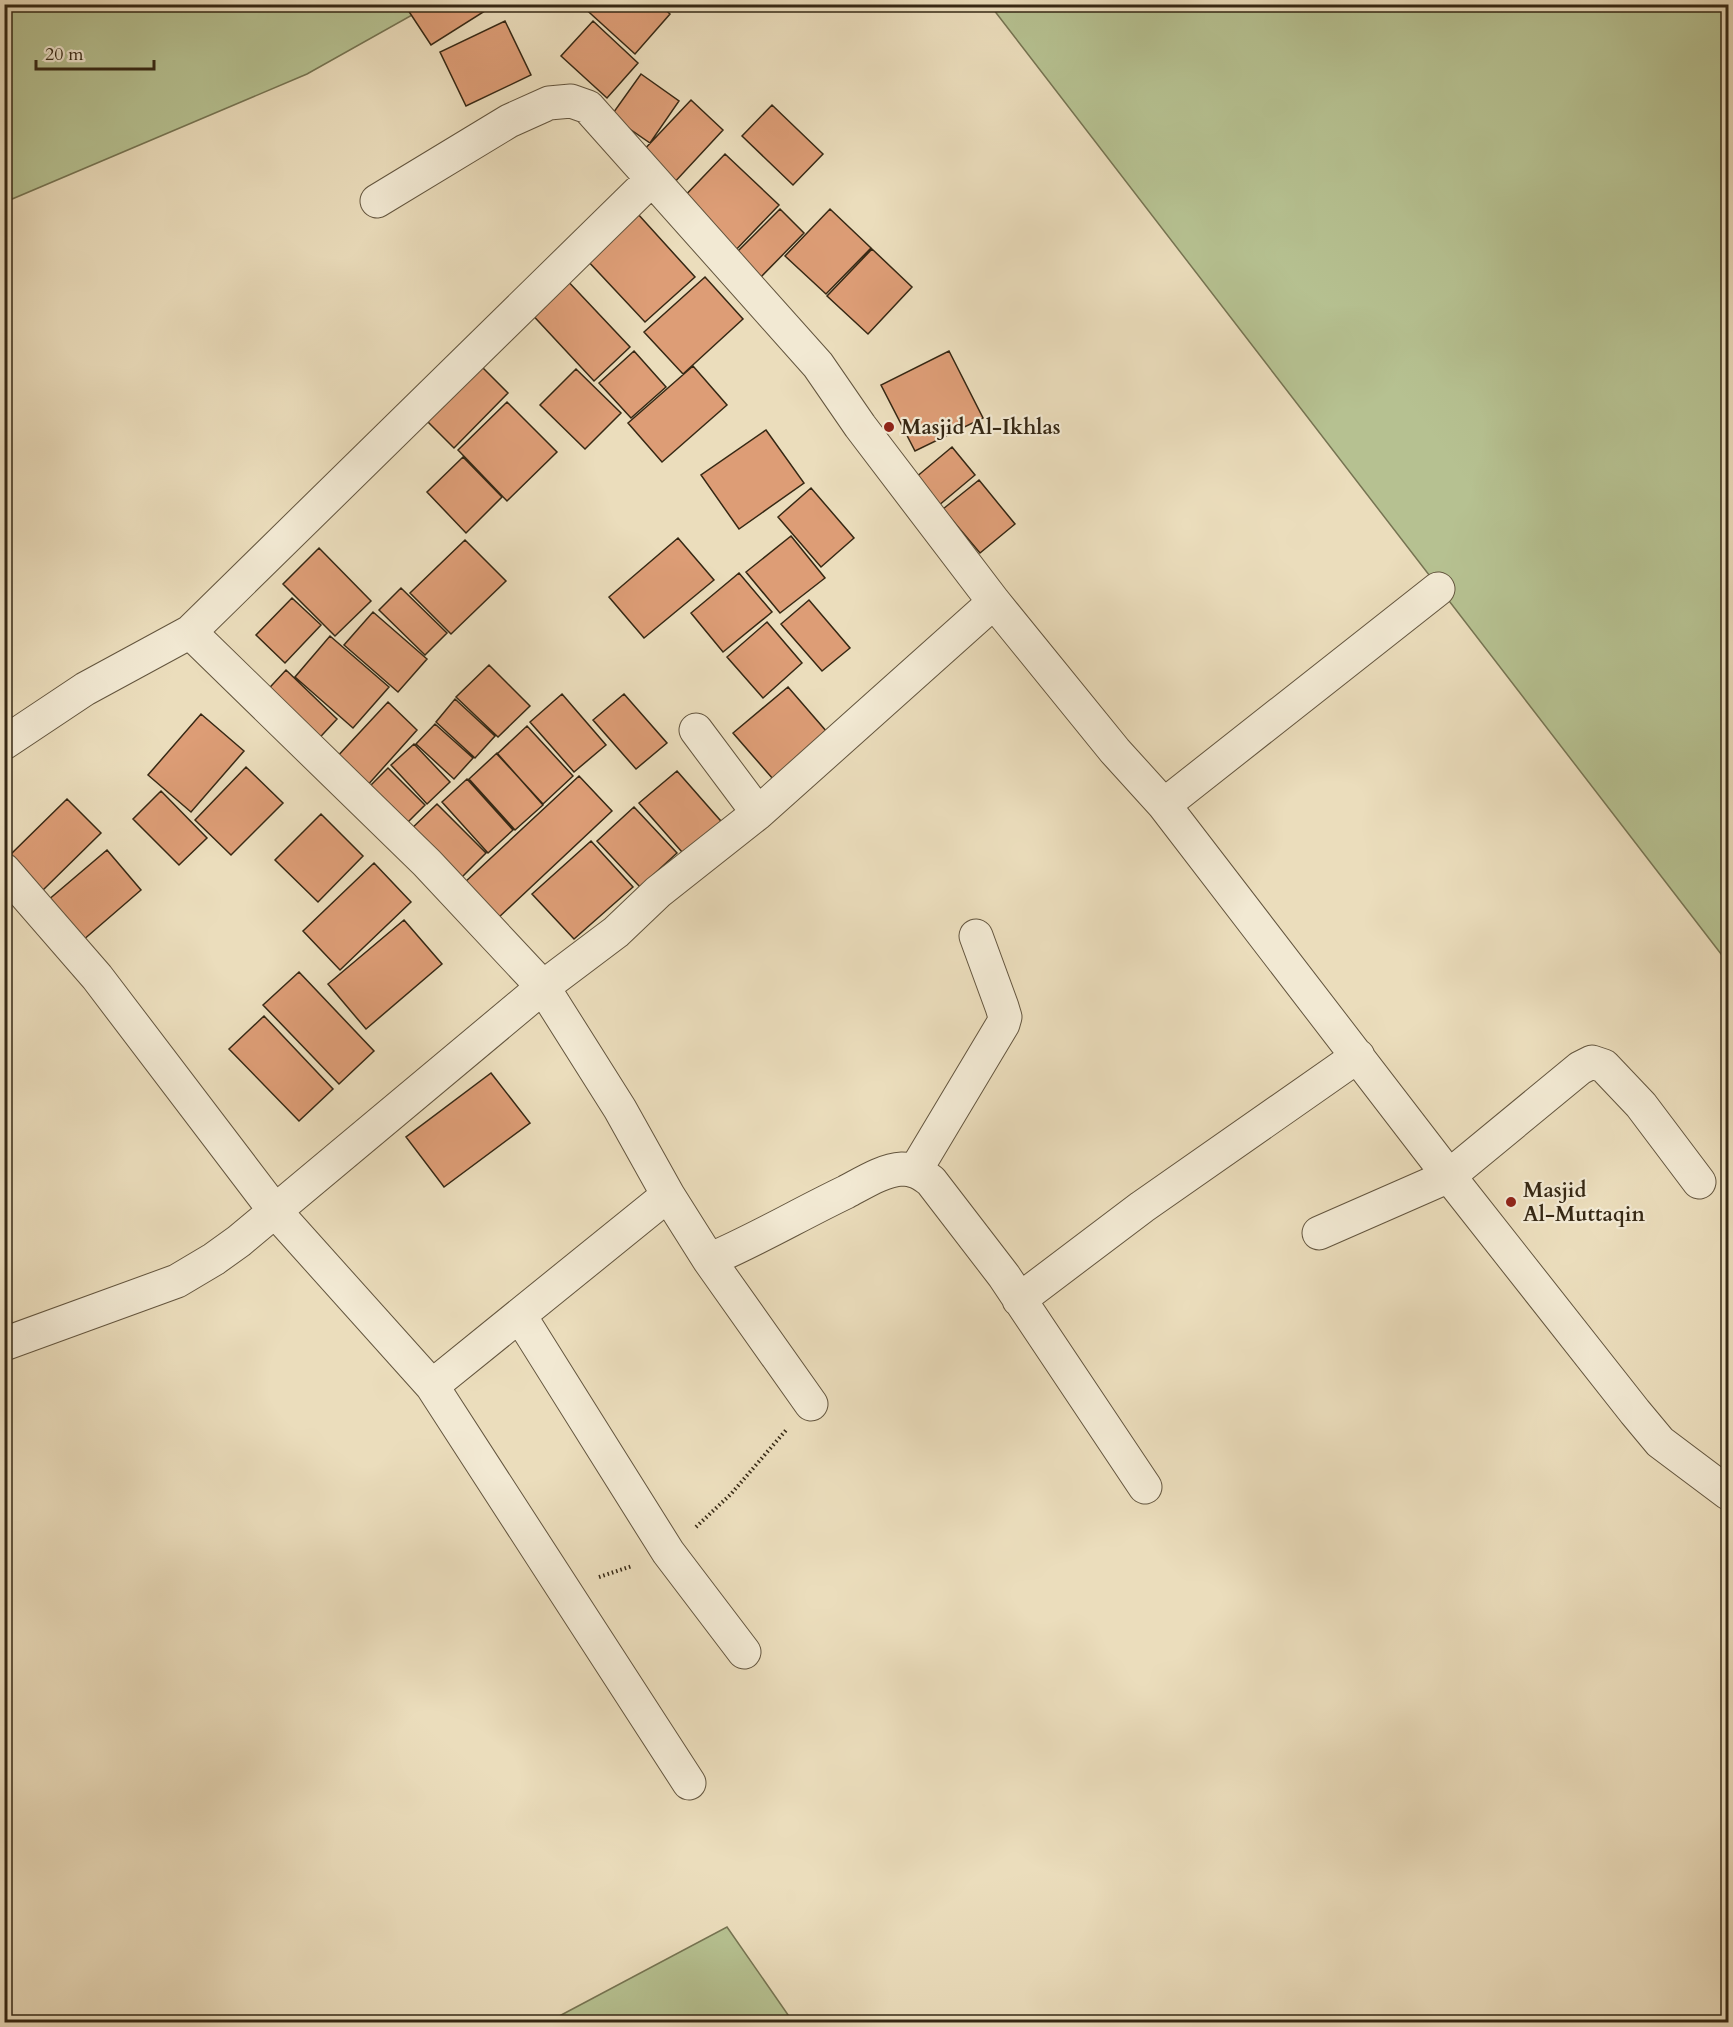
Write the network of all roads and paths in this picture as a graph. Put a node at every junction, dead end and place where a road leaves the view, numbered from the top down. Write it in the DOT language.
graph roads {
  1 [pos="651,180"];
  2 [pos="376,201"];
  3 [pos="1438,589"];
  4 [pos="994,602"];
  5 [pos="190,632"];
  6 [pos="696,730"];
  7 [pos="4,743"];
  8 [pos="1164,805"];
  9 [pos="758,813"];
  10 [pos="4,870"];
  11 [pos="976,936"];
  12 [pos="543,987"];
  13 [pos="1358,1056"];
  14 [pos="915,1171"];
  15 [pos="1449,1176"];
  16 [pos="1699,1182"];
  17 [pos="668,1195"];
  18 [pos="275,1211"];
  19 [pos="1319,1233"];
  20 [pos="709,1260"];
  21 [pos="1018,1300"];
  22 [pos="520,1316"];
  23 [pos="4,1344"];
  24 [pos="432,1386"];
  25 [pos="811,1404"];
  26 [pos="1145,1487"];
  27 [pos="1728,1493"];
  28 [pos="668,1552"];
  29 [pos="565,1589"];
  30 [pos="744,1652"];
  31 [pos="688,1783"];
  1 -- 2 [label="street"];
  1 -- 4 [label="street"];
  1 -- 5 [label="street"];
  3 -- 8 [label="street"];
  4 -- 8 [label="street"];
  4 -- 9 [label="street"];
  5 -- 7 [label="street"];
  5 -- 12 [label="street"];
  6 -- 9 [label="street"];
  8 -- 13 [label="street"];
  9 -- 12 [label="street"];
  10 -- 18 [label="street"];
  11 -- 14 [label="street"];
  12 -- 17 [label="street"];
  12 -- 18 [label="street"];
  13 -- 15 [label="street"];
  13 -- 21 [label="street"];
  14 -- 20 [label="street"];
  14 -- 21 [label="street"];
  15 -- 16 [label="street"];
  15 -- 19 [label="street"];
  15 -- 27 [label="street"];
  17 -- 20 [label="street"];
  17 -- 22 [label="street"];
  18 -- 23 [label="street"];
  18 -- 24 [label="street"];
  20 -- 25 [label="street"];
  21 -- 26 [label="street"];
  22 -- 24 [label="street"];
  22 -- 28 [label="street"];
  24 -- 29 [label="street"];
  25 -- 28 [label="path"];
  28 -- 29 [label="path"];
  28 -- 30 [label="street"];
  29 -- 31 [label="street"];
}
